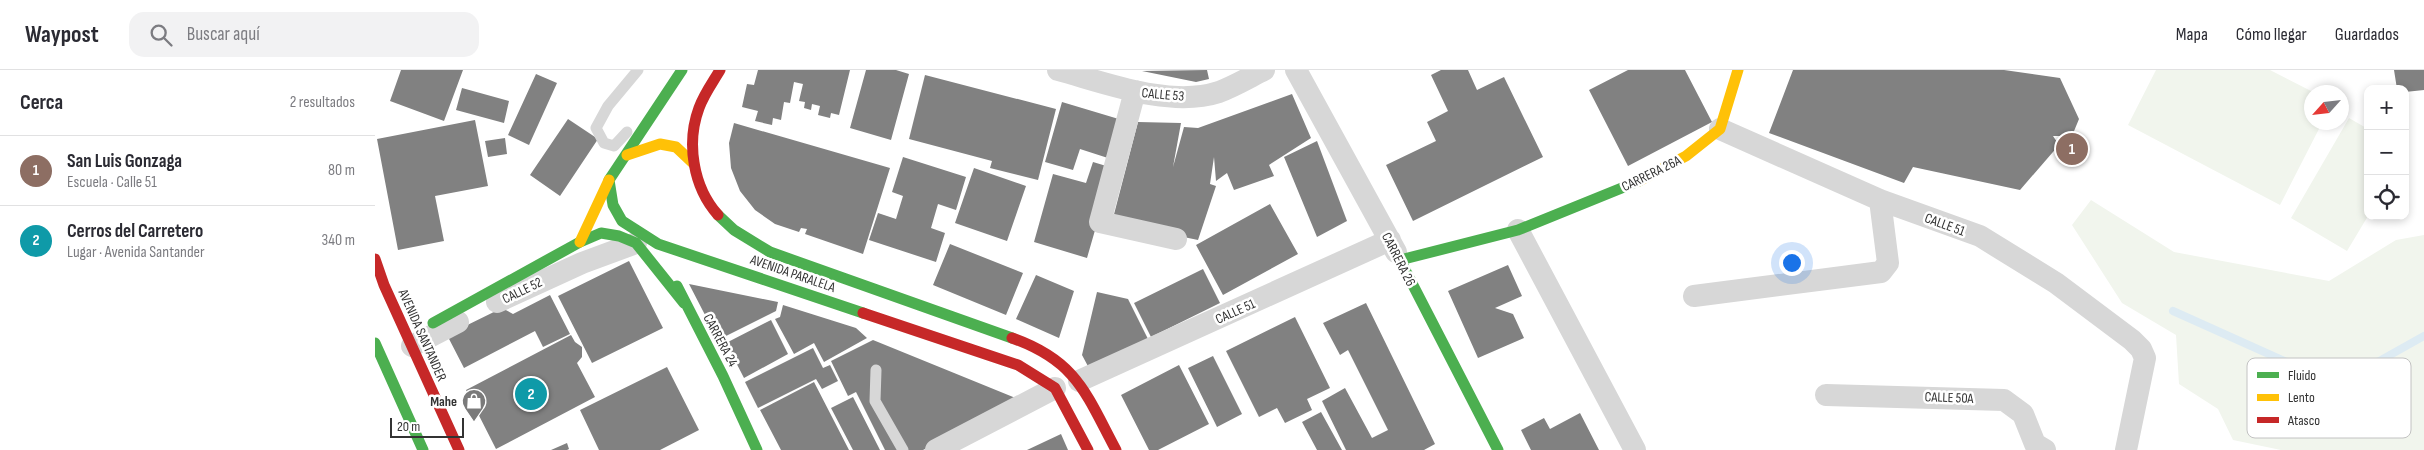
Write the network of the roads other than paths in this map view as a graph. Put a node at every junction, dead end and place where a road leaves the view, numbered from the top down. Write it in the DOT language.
graph roads {
  1 [pos="638,70"];
  2 [pos="672,70"];
  3 [pos="682,70"];
  4 [pos="720,70"];
  5 [pos="1058,70"];
  6 [pos="1264,70"];
  7 [pos="1296,70"];
  8 [pos="1735,72"];
  9 [pos="1135,91"];
  10 [pos="1720,129"];
  11 [pos="627,155"];
  12 [pos="694,164"];
  13 [pos="609,180"];
  14 [pos="1880,200"];
  15 [pos="1518,230"];
  16 [pos="1176,239"];
  17 [pos="579,242"];
  18 [pos="647,244"];
  19 [pos="1395,250"];
  20 [pos="375,259"];
  21 [pos="1695,296"];
  22 [pos="684,303"];
  23 [pos="433,323"];
  24 [pos="375,344"];
  25 [pos="412,346"];
  26 [pos="876,370"];
  27 [pos="1079,381"];
  28 [pos="1055,388"];
  29 [pos="1826,395"];
  30 [pos="423,450"];
  31 [pos="459,450"];
  32 [pos="757,450"];
  33 [pos="903,450"];
  34 [pos="936,450"];
  35 [pos="1088,450"];
  36 [pos="1116,450"];
  37 [pos="1498,450"];
  38 [pos="1635,450"];
  39 [pos="2045,450"];
  40 [pos="2126,450"];
  1 -- 2 [label="lane"];
  3 -- 11 [label="main road"];
  4 -- 12 [label="main road, AVENIDA PARALELA"];
  5 -- 9 [label="street, CALLE 53"];
  6 -- 9 [label="street, CALLE 53"];
  7 -- 19 [label="street, CARRERA 26"];
  8 -- 10 [label="main road"];
  9 -- 16 [label="street"];
  10 -- 14 [label="street, CALLE 51"];
  10 -- 15 [label="main road, CARRERA 26A"];
  11 -- 12 [label="main road"];
  11 -- 13 [label="main road"];
  12 -- 27 [label="main road, AVENIDA PARALELA"];
  13 -- 17 [label="main road"];
  13 -- 18 [label="main road, AVENIDA PARALELA"];
  14 -- 21 [label="street"];
  14 -- 40 [label="street, CALLE 51"];
  15 -- 19 [label="main road, CARRERA 26A"];
  15 -- 38 [label="street"];
  17 -- 18 [label="main road, CALLE 52"];
  17 -- 23 [label="main road, CALLE 52"];
  18 -- 22 [label="main road, CARRERA 24"];
  18 -- 22 [label="main road"];
  18 -- 25 [label="street, CALLE 52"];
  18 -- 28 [label="main road, AVENIDA PARALELA"];
  19 -- 27 [label="street, CALLE 51"];
  19 -- 37 [label="main road, CARRERA 26"];
  20 -- 25 [label="main road, AVENIDA SANTANDER"];
  22 -- 32 [label="main road, CARRERA 24"];
  24 -- 30 [label="main road"];
  25 -- 31 [label="main road, AVENIDA SANTANDER"];
  26 -- 33 [label="lane"];
  27 -- 36 [label="main road, AVENIDA PARALELA"];
  28 -- 34 [label="street"];
  28 -- 35 [label="main road"];
  29 -- 39 [label="street, CALLE 50A"];
}
